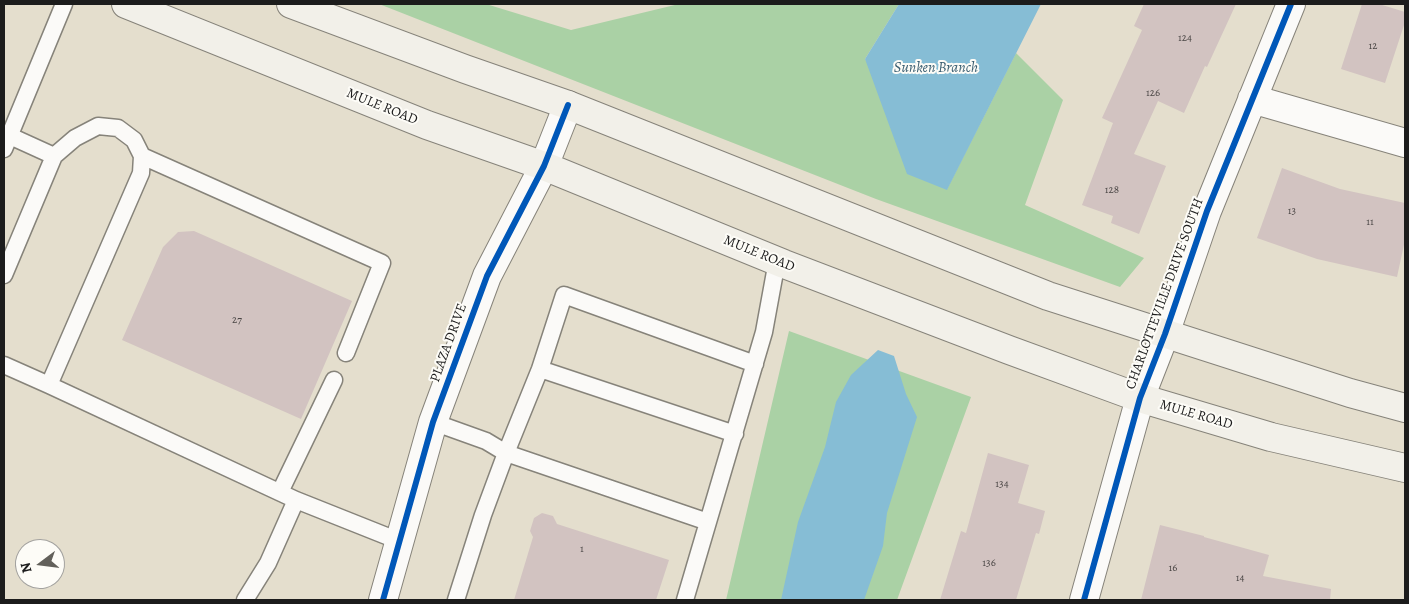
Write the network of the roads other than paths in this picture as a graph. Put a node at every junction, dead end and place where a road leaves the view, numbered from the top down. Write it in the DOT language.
graph roads {
  1 [pos="64,4"];
  2 [pos="126,4"];
  3 [pos="291,4"];
  4 [pos="1291,4"];
  5 [pos="1252,100"];
  6 [pos="568,105"];
  7 [pos="7,143"];
  8 [pos="1405,143"];
  9 [pos="54,156"];
  10 [pos="142,156"];
  11 [pos="544,166"];
  12 [pos="777,261"];
  13 [pos="4,275"];
  14 [pos="1165,334"];
  15 [pos="346,354"];
  16 [pos="755,364"];
  17 [pos="4,365"];
  18 [pos="540,369"];
  19 [pos="334,380"];
  20 [pos="49,385"];
  21 [pos="1140,398"];
  22 [pos="1405,408"];
  23 [pos="433,422"];
  24 [pos="735,434"];
  25 [pos="506,453"];
  26 [pos="1405,468"];
  27 [pos="280,492"];
  28 [pos="296,500"];
  29 [pos="708,522"];
  30 [pos="398,541"];
  31 [pos="245,600"];
  32 [pos="383,600"];
  33 [pos="456,600"];
  34 [pos="685,600"];
  35 [pos="1084,600"];
  1 -- 7 [label="lane"];
  2 -- 11 [label="main road, MULE ROAD"];
  3 -- 6 [label="main road"];
  4 -- 5 [label="street, CHARLOTTEVILLE DRIVE SOUTH"];
  5 -- 8 [label="street"];
  5 -- 14 [label="street, CHARLOTTEVILLE DRIVE SOUTH"];
  6 -- 11 [label="street, PLAZA DRIVE"];
  6 -- 14 [label="main road"];
  7 -- 9 [label="lane"];
  9 -- 10 [label="lane"];
  9 -- 13 [label="lane"];
  10 -- 15 [label="lane"];
  10 -- 20 [label="lane"];
  11 -- 12 [label="main road, MULE ROAD"];
  11 -- 23 [label="street, PLAZA DRIVE"];
  12 -- 16 [label="lane"];
  12 -- 21 [label="main road, MULE ROAD"];
  14 -- 21 [label="street, CHARLOTTEVILLE DRIVE SOUTH"];
  14 -- 22 [label="main road"];
  16 -- 18 [label="lane"];
  16 -- 24 [label="lane"];
  17 -- 20 [label="lane"];
  18 -- 24 [label="lane"];
  18 -- 25 [label="lane"];
  19 -- 27 [label="lane"];
  20 -- 27 [label="lane"];
  21 -- 26 [label="main road, MULE ROAD"];
  21 -- 35 [label="street, CHARLOTTEVILLE DRIVE SOUTH"];
  23 -- 25 [label="lane"];
  23 -- 30 [label="street, PLAZA DRIVE"];
  24 -- 29 [label="lane"];
  25 -- 29 [label="lane"];
  25 -- 33 [label="lane"];
  27 -- 28 [label="lane"];
  28 -- 30 [label="lane"];
  28 -- 31 [label="lane"];
  29 -- 34 [label="lane"];
  30 -- 32 [label="street, PLAZA DRIVE"];
}
